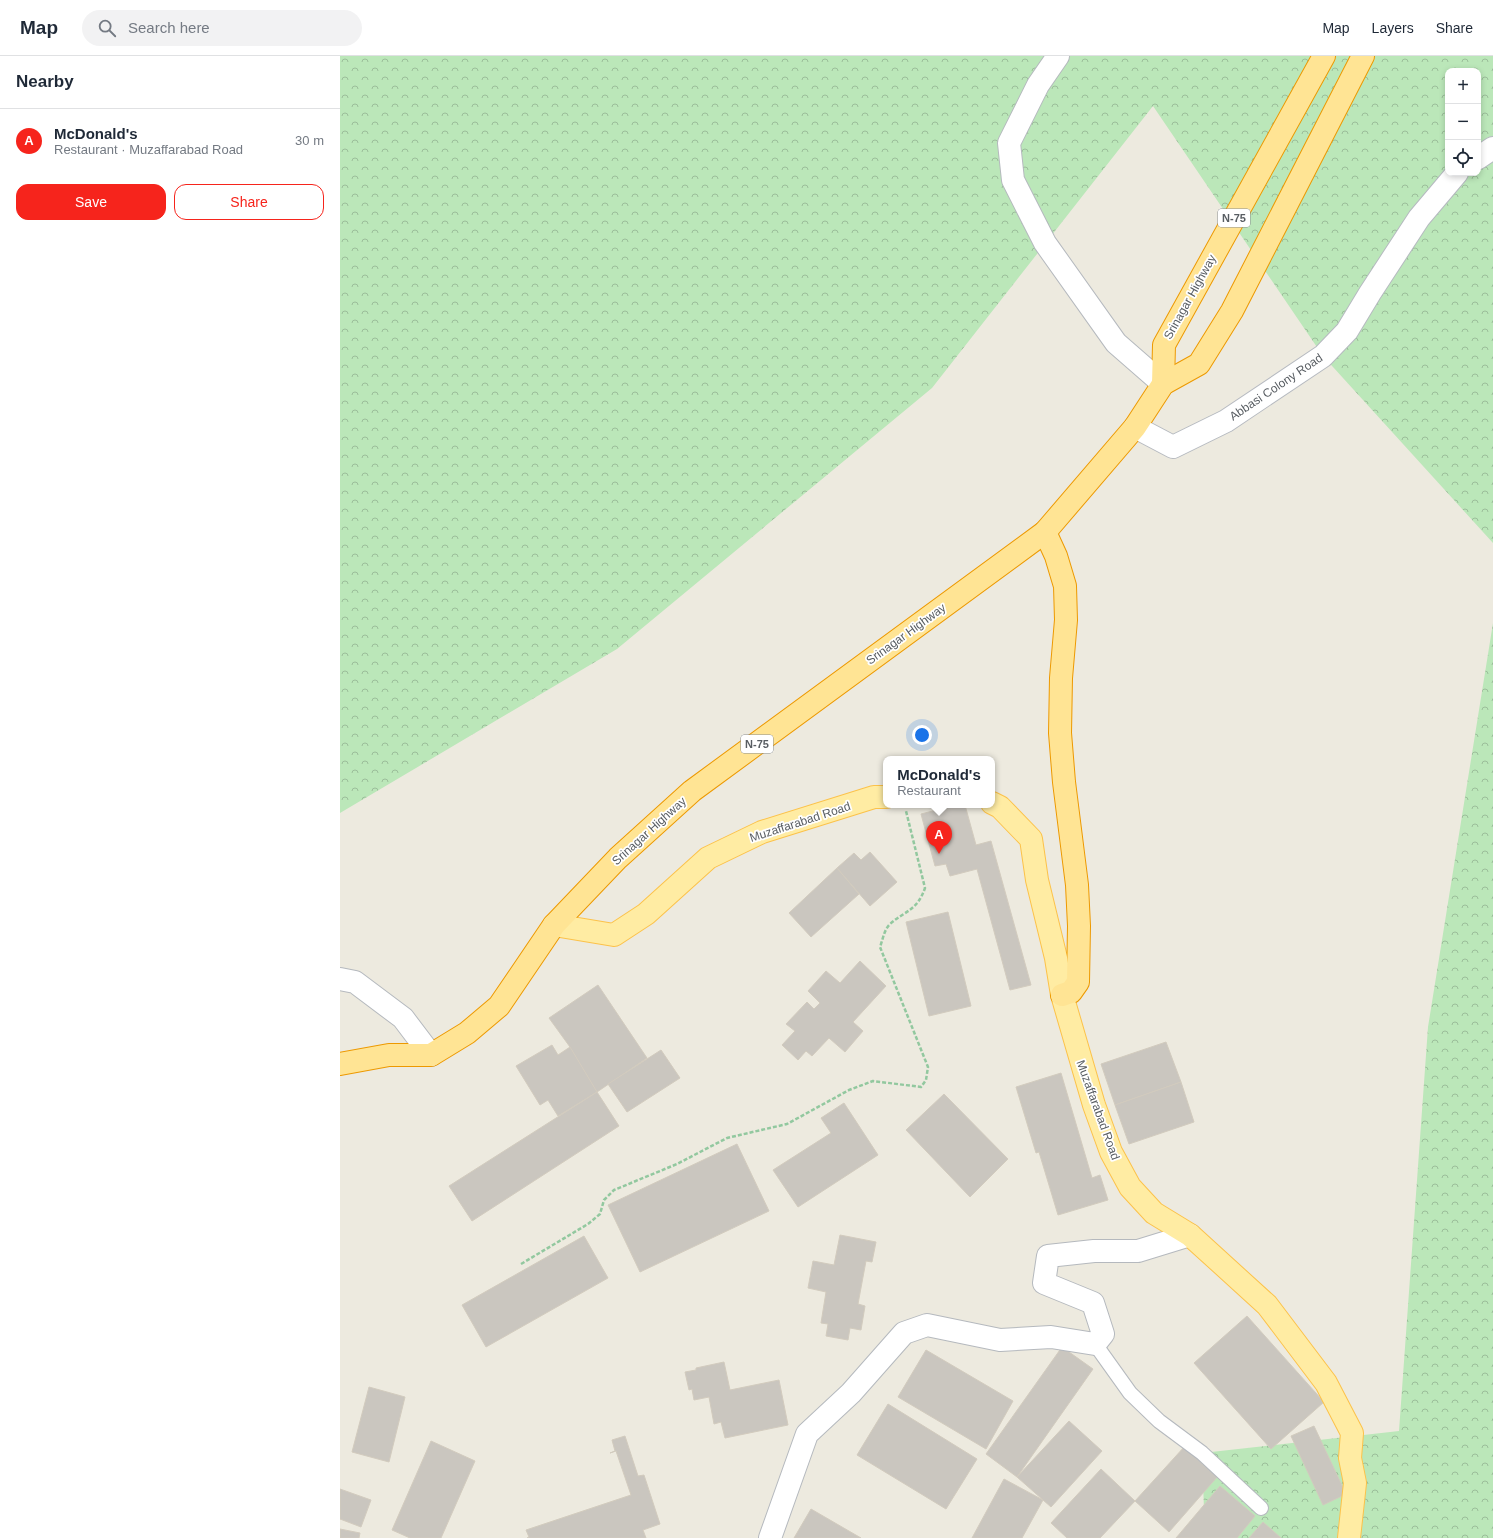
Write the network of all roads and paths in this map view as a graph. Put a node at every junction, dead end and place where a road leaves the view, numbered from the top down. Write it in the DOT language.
graph roads {
  1 [pos="1058,56"];
  2 [pos="1324,56"];
  3 [pos="1363,56"];
  4 [pos="1493,148"];
  5 [pos="1481,156"];
  6 [pos="1454,176"];
  7 [pos="1163,384"];
  8 [pos="1135,428"];
  9 [pos="1045,532"];
  10 [pos="883,796"];
  11 [pos="995,804"];
  12 [pos="905,808"];
  13 [pos="554,925"];
  14 [pos="340,979"];
  15 [pos="1062,996"];
  16 [pos="431,1055"];
  17 [pos="340,1064"];
  18 [pos="1190,1235"];
  19 [pos="521,1264"];
  20 [pos="1095,1344"];
  21 [pos="1261,1508"];
  22 [pos="770,1538"];
  23 [pos="1349,1538"];
  1 -- 7 [label="street"];
  2 -- 7 [label="highway, Srinagar Highway / N-75"];
  3 -- 7 [label="highway, N-75"];
  4 -- 5 [label="street"];
  6 -- 8 [label="street, Abbasi Colony Road"];
  7 -- 8 [label="highway, Srinagar Highway / N-75"];
  8 -- 9 [label="highway, Srinagar Highway / N-75"];
  9 -- 13 [label="highway, Srinagar Highway / N-75"];
  9 -- 15 [label="highway"];
  10 -- 13 [label="main road, Muzaffarabad Road"];
  11 -- 15 [label="main road, Muzaffarabad Road"];
  12 -- 19 [label="path"];
  13 -- 16 [label="highway, Srinagar Highway / N-75"];
  14 -- 16 [label="street"];
  15 -- 18 [label="main road, Muzaffarabad Road"];
  16 -- 17 [label="highway"];
  18 -- 20 [label="street"];
  18 -- 23 [label="main road, Muzaffarabad Road"];
  20 -- 21 [label="lane"];
  20 -- 22 [label="street"];
}
